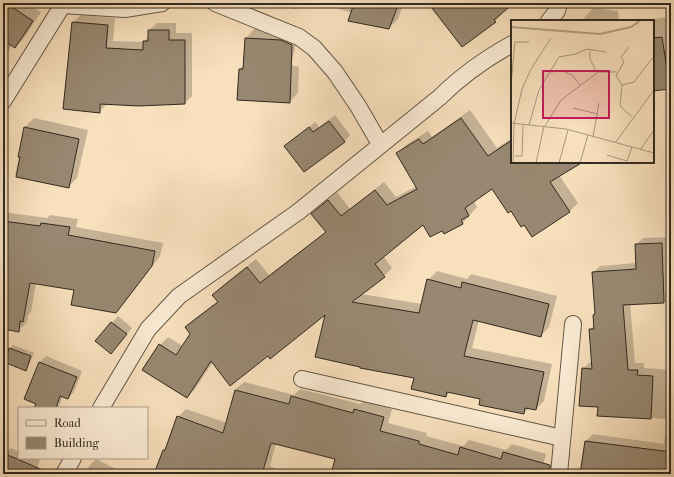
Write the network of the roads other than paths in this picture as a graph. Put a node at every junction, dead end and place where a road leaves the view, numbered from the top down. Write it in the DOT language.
graph roads {
  1 [pos="162,3"];
  2 [pos="215,3"];
  3 [pos="559,3"];
  4 [pos="63,4"];
  5 [pos="549,20"];
  6 [pos="511,45"];
  7 [pos="3,101"];
  8 [pos="380,144"];
  9 [pos="573,324"];
  10 [pos="302,378"];
  11 [pos="102,407"];
  12 [pos="562,438"];
  13 [pos="72,459"];
  14 [pos="64,474"];
  15 [pos="559,474"];
  1 -- 4 [label="street"];
  2 -- 8 [label="street"];
  3 -- 5 [label="street"];
  4 -- 7 [label="street"];
  6 -- 8 [label="street"];
  8 -- 11 [label="street"];
  9 -- 12 [label="street"];
  10 -- 12 [label="street"];
  12 -- 15 [label="street"];
  13 -- 14 [label="street"];
}
